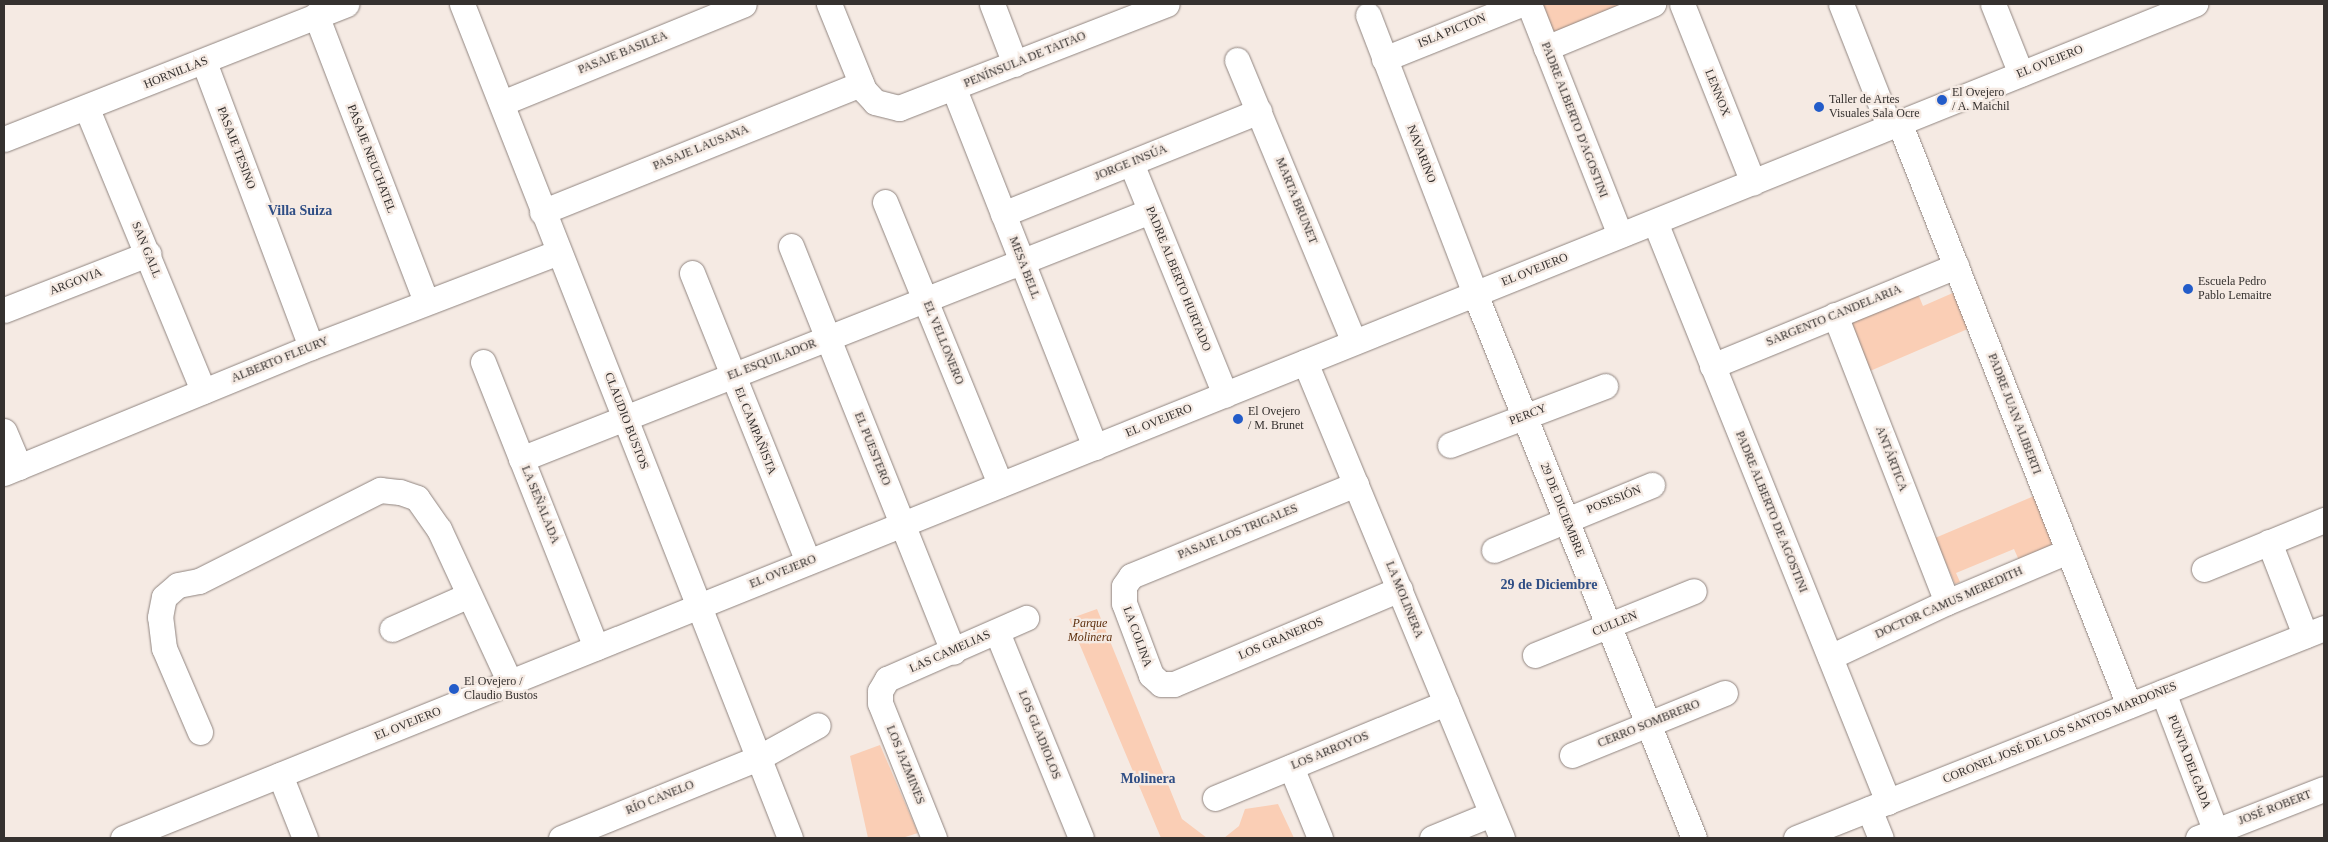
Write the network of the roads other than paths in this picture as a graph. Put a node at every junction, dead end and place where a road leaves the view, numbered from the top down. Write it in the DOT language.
graph roads {
  1 [pos="346,4"];
  2 [pos="462,4"];
  3 [pos="744,4"];
  4 [pos="829,4"];
  5 [pos="992,4"];
  6 [pos="1168,4"];
  7 [pos="1520,4"];
  8 [pos="1529,4"];
  9 [pos="1652,4"];
  10 [pos="1682,4"];
  11 [pos="1841,4"];
  12 [pos="1993,4"];
  13 [pos="2195,4"];
  14 [pos="2152,12"];
  15 [pos="316,15"];
  16 [pos="1368,15"];
  17 [pos="1546,48"];
  18 [pos="1384,59"];
  19 [pos="1238,60"];
  20 [pos="204,62"];
  21 [pos="1015,64"];
  22 [pos="2021,74"];
  23 [pos="861,84"];
  24 [pos="954,88"];
  25 [pos="502,103"];
  26 [pos="86,109"];
  27 [pos="1258,111"];
  28 [pos="1894,124"];
  29 [pos="4,139"];
  30 [pos="1131,163"];
  31 [pos="1753,182"];
  32 [pos="885,202"];
  33 [pos="1150,211"];
  34 [pos="542,212"];
  35 [pos="1003,214"];
  36 [pos="1655,222"];
  37 [pos="1620,236"];
  38 [pos="791,246"];
  39 [pos="558,252"];
  40 [pos="148,254"];
  41 [pos="1022,262"];
  42 [pos="1956,266"];
  43 [pos="692,273"];
  44 [pos="1475,294"];
  45 [pos="925,300"];
  46 [pos="426,302"];
  47 [pos="4,310"];
  48 [pos="1835,316"];
  49 [pos="828,338"];
  50 [pos="1354,342"];
  51 [pos="311,347"];
  52 [pos="483,362"];
  53 [pos="1305,362"];
  54 [pos="1712,366"];
  55 [pos="733,376"];
  56 [pos="1605,386"];
  57 [pos="203,392"];
  58 [pos="1225,395"];
  59 [pos="1524,416"];
  60 [pos="625,418"];
  61 [pos="4,432"];
  62 [pos="1450,445"];
  63 [pos="1095,447"];
  64 [pos="522,459"];
  65 [pos="11,470"];
  66 [pos="1000,484"];
  67 [pos="1356,484"];
  68 [pos="1652,485"];
  69 [pos="1566,520"];
  70 [pos="2324,520"];
  71 [pos="902,524"];
  72 [pos="2269,542"];
  73 [pos="1494,550"];
  74 [pos="2068,551"];
  75 [pos="808,562"];
  76 [pos="2204,569"];
  77 [pos="1124,586"];
  78 [pos="1400,589"];
  79 [pos="1694,591"];
  80 [pos="469,595"];
  81 [pos="1946,602"];
  82 [pos="697,607"];
  83 [pos="1026,618"];
  84 [pos="1609,627"];
  85 [pos="392,629"];
  86 [pos="997,632"];
  87 [pos="2315,632"];
  88 [pos="596,648"];
  89 [pos="953,652"];
  90 [pos="1535,655"];
  91 [pos="1830,658"];
  92 [pos="510,683"];
  93 [pos="1162,684"];
  94 [pos="880,691"];
  95 [pos="2163,692"];
  96 [pos="1725,693"];
  97 [pos="1446,703"];
  98 [pos="2129,705"];
  99 [pos="818,725"];
  100 [pos="1648,725"];
  101 [pos="200,732"];
  102 [pos="1572,755"];
  103 [pos="758,758"];
  104 [pos="1291,767"];
  105 [pos="280,775"];
  106 [pos="2324,789"];
  107 [pos="1215,798"];
  108 [pos="1879,805"];
  109 [pos="1492,814"];
  110 [pos="616,828"];
  111 [pos="2207,835"];
  112 [pos="123,838"];
  113 [pos="305,838"];
  114 [pos="561,838"];
  115 [pos="790,838"];
  116 [pos="934,838"];
  117 [pos="1081,838"];
  118 [pos="1320,838"];
  119 [pos="1432,838"];
  120 [pos="1502,838"];
  121 [pos="1694,838"];
  122 [pos="1796,838"];
  123 [pos="1881,838"];
  1 -- 15 [label="street, HORNILLAS"];
  2 -- 25 [label="street, CLAUDIO BUSTOS"];
  3 -- 25 [label="street, PASAJE BASILEA"];
  4 -- 23 [label="street"];
  5 -- 21 [label="street"];
  6 -- 21 [label="street, PENÍNSULA DE TAITAO"];
  7 -- 18 [label="street, ISLA PICTON"];
  8 -- 17 [label="street, PADRE ALBERTO D'AGOSTINI"];
  9 -- 17 [label="street"];
  10 -- 31 [label="street, LENNOX"];
  11 -- 28 [label="street, PADRE JUAN ALIBERTI"];
  12 -- 22 [label="street"];
  13 -- 14 [label="street, EL OVEJERO"];
  14 -- 22 [label="street, EL OVEJERO"];
  15 -- 20 [label="street, HORNILLAS"];
  15 -- 46 [label="street, PASAJE NEUCHATEL"];
  16 -- 18 [label="street, NAVARINO"];
  17 -- 37 [label="street, PADRE ALBERTO D'AGOSTINI"];
  18 -- 44 [label="street, NAVARINO"];
  19 -- 27 [label="street, MARTA BRUNET"];
  20 -- 26 [label="street, HORNILLAS"];
  20 -- 51 [label="street, PASAJE TESINO"];
  21 -- 24 [label="street, PENÍNSULA DE TAITAO"];
  22 -- 28 [label="street, EL OVEJERO"];
  23 -- 24 [label="street, PENÍNSULA DE TAITAO"];
  23 -- 34 [label="street, PASAJE LAUSANA"];
  24 -- 35 [label="street, MESA BELL"];
  25 -- 34 [label="street, CLAUDIO BUSTOS"];
  26 -- 29 [label="street, HORNILLAS"];
  26 -- 40 [label="street, SAN GALL"];
  27 -- 30 [label="street, JORGE INSÚA"];
  27 -- 50 [label="street, MARTA BRUNET"];
  28 -- 31 [label="street, EL OVEJERO"];
  28 -- 42 [label="street, PADRE JUAN ALIBERTI"];
  30 -- 33 [label="street, PADRE ALBERTO HURTADO"];
  30 -- 35 [label="street, JORGE INSÚA"];
  31 -- 36 [label="street, EL OVEJERO"];
  32 -- 45 [label="street, EL VELLONERO"];
  33 -- 41 [label="street, EL ESQUILADOR"];
  33 -- 58 [label="street, PADRE ALBERTO HURTADO"];
  34 -- 39 [label="street, CLAUDIO BUSTOS"];
  35 -- 41 [label="street, MESA BELL"];
  36 -- 37 [label="street, EL OVEJERO"];
  36 -- 54 [label="street, PADRE ALBERTO DE AGOSTINI"];
  37 -- 44 [label="street, EL OVEJERO"];
  38 -- 49 [label="street, EL PUESTERO"];
  39 -- 46 [label="street, ALBERTO FLEURY"];
  39 -- 60 [label="street, CLAUDIO BUSTOS"];
  40 -- 47 [label="street, ARGOVIA"];
  40 -- 57 [label="street, SAN GALL"];
  41 -- 45 [label="street, EL ESQUILADOR"];
  41 -- 63 [label="street, MESA BELL"];
  42 -- 48 [label="street, SARGENTO CANDELARIA"];
  42 -- 74 [label="street, PADRE JUAN ALIBERTI"];
  43 -- 55 [label="street, EL CAMPAÑISTA"];
  44 -- 50 [label="street, EL OVEJERO"];
  44 -- 59 [label="street, 29 DE DICIEMBRE"];
  45 -- 49 [label="street, EL ESQUILADOR"];
  45 -- 66 [label="street, EL VELLONERO"];
  46 -- 51 [label="street, ALBERTO FLEURY"];
  48 -- 54 [label="street, SARGENTO CANDELARIA"];
  48 -- 81 [label="street, ANTÁRTICA"];
  49 -- 55 [label="street, EL ESQUILADOR"];
  49 -- 71 [label="street, EL PUESTERO"];
  50 -- 53 [label="street, EL OVEJERO"];
  51 -- 57 [label="street, ALBERTO FLEURY"];
  52 -- 64 [label="street, LA SEÑALADA"];
  53 -- 58 [label="street, EL OVEJERO"];
  53 -- 67 [label="street, LA MOLINERA"];
  54 -- 91 [label="street, PADRE ALBERTO DE AGOSTINI"];
  55 -- 60 [label="street, EL ESQUILADOR"];
  55 -- 75 [label="street, EL CAMPAÑISTA"];
  56 -- 59 [label="street, PERCY"];
  57 -- 65 [label="street, ALBERTO FLEURY"];
  58 -- 63 [label="street, EL OVEJERO"];
  59 -- 62 [label="street, PERCY"];
  59 -- 69 [label="street, 29 DE DICIEMBRE"];
  60 -- 64 [label="street, EL ESQUILADOR"];
  60 -- 82 [label="street, CLAUDIO BUSTOS"];
  61 -- 65 [label="street"];
  63 -- 66 [label="street, EL OVEJERO"];
  64 -- 88 [label="street, LA SEÑALADA"];
  66 -- 71 [label="street, EL OVEJERO"];
  67 -- 77 [label="street, PASAJE LOS TRIGALES"];
  67 -- 78 [label="street, LA MOLINERA"];
  68 -- 69 [label="street, POSESIÓN"];
  69 -- 73 [label="street, POSESIÓN"];
  69 -- 84 [label="street, 29 DE DICIEMBRE"];
  70 -- 72 [label="street"];
  71 -- 75 [label="street, EL OVEJERO"];
  71 -- 89 [label="street, EL PUESTERO"];
  72 -- 76 [label="street"];
  72 -- 87 [label="street"];
  74 -- 81 [label="street, DOCTOR CAMUS MEREDITH"];
  74 -- 98 [label="street, PADRE JUAN ALIBERTI"];
  75 -- 82 [label="street, EL OVEJERO"];
  77 -- 93 [label="street, LA COLINA"];
  78 -- 93 [label="street, LOS GRANEROS"];
  78 -- 97 [label="street, LA MOLINERA"];
  79 -- 84 [label="street, CULLEN"];
  80 -- 85 [label="street"];
  80 -- 92 [label="street"];
  80 -- 101 [label="street"];
  81 -- 91 [label="street, DOCTOR CAMUS MEREDITH"];
  82 -- 88 [label="street, EL OVEJERO"];
  82 -- 103 [label="street, CLAUDIO BUSTOS"];
  83 -- 86 [label="street, LAS CAMELIAS"];
  84 -- 90 [label="street, CULLEN"];
  84 -- 100 [label="street, 29 DE DICIEMBRE"];
  86 -- 89 [label="street, LAS CAMELIAS"];
  86 -- 117 [label="street, LOS GLADIOLOS"];
  87 -- 95 [label="street, CORONEL JOSÉ DE LOS SANTOS MARDONES"];
  88 -- 92 [label="street, EL OVEJERO"];
  89 -- 94 [label="street, LAS CAMELIAS"];
  91 -- 108 [label="street, PADRE ALBERTO DE AGOSTINI"];
  92 -- 105 [label="street, EL OVEJERO"];
  94 -- 116 [label="street, LOS JAZMINES"];
  95 -- 98 [label="street, CORONEL JOSÉ DE LOS SANTOS MARDONES"];
  95 -- 111 [label="street, PUNTA DELGADA"];
  96 -- 100 [label="street, CERRO SOMBRERO"];
  97 -- 104 [label="street, LOS ARROYOS"];
  97 -- 109 [label="street, LA MOLINERA"];
  98 -- 108 [label="street, CORONEL JOSÉ DE LOS SANTOS MARDONES"];
  99 -- 103 [label="street, RÍO CANELO"];
  100 -- 102 [label="street, CERRO SOMBRERO"];
  100 -- 121 [label="street, 29 DE DICIEMBRE"];
  103 -- 110 [label="street, RÍO CANELO"];
  103 -- 115 [label="street, CLAUDIO BUSTOS"];
  104 -- 107 [label="street, LOS ARROYOS"];
  104 -- 118 [label="street"];
  105 -- 112 [label="street, EL OVEJERO"];
  105 -- 113 [label="street"];
  106 -- 111 [label="street, JOSÉ ROBERT"];
  108 -- 122 [label="street, CORONEL JOSÉ DE LOS SANTOS MARDONES"];
  108 -- 123 [label="street, PADRE ALBERTO DE AGOSTINI"];
  109 -- 119 [label="street"];
  109 -- 120 [label="street, LA MOLINERA"];
  110 -- 114 [label="street, RÍO CANELO"];
}
